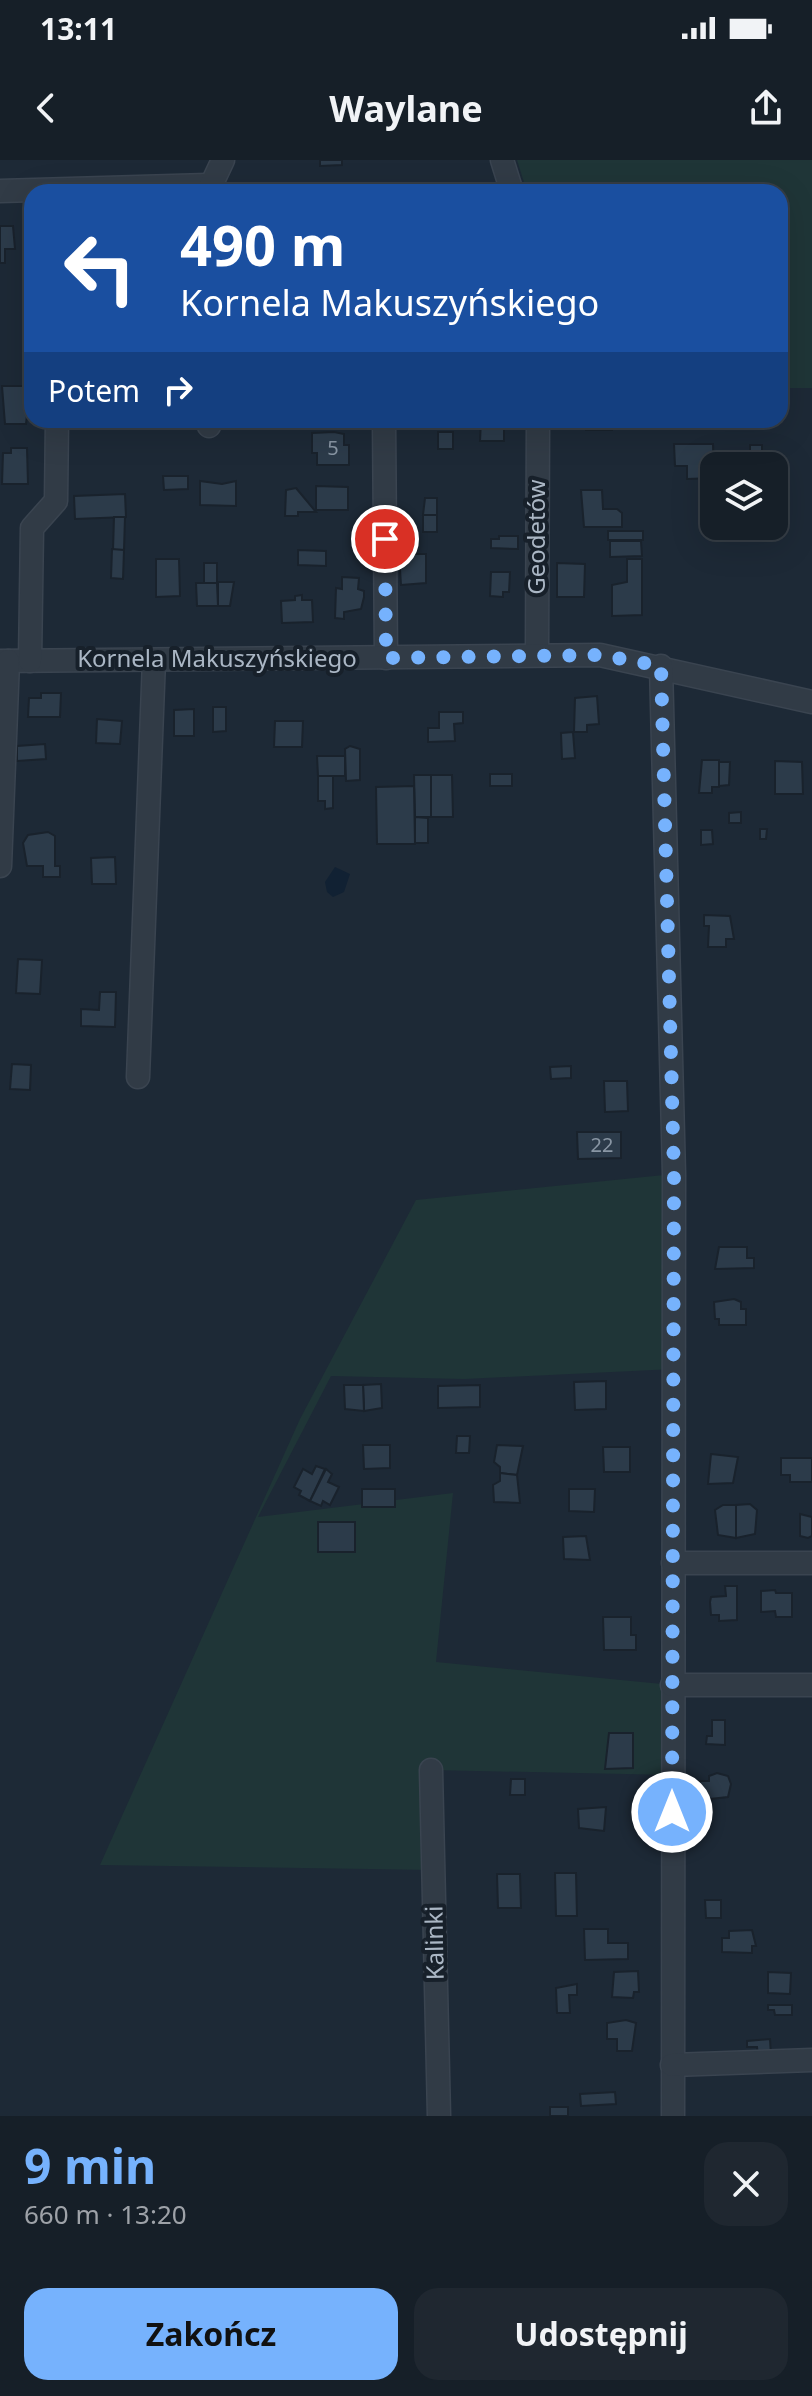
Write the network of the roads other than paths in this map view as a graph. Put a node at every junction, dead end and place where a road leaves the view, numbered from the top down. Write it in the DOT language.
graph roads {
  1 [pos="223,160"];
  2 [pos="502,160"];
  3 [pos="210,184"];
  4 [pos="510,184"];
  5 [pos="0,191"];
  6 [pos="24,191"];
  7 [pos="57,428"];
  8 [pos="384,428"];
  9 [pos="538,428"];
  10 [pos="537,654"];
  11 [pos="386,658"];
  12 [pos="154,660"];
  13 [pos="13,661"];
  14 [pos="661,666"];
  15 [pos="812,702"];
  16 [pos="0,866"];
  17 [pos="138,1077"];
  18 [pos="673,1563"];
  19 [pos="812,1563"];
  20 [pos="672,1685"];
  21 [pos="812,1685"];
  22 [pos="431,1770"];
  23 [pos="812,2060"];
  24 [pos="672,2065"];
  25 [pos="439,2116"];
  26 [pos="673,2116"];
  1 -- 3 [label="street"];
  2 -- 4 [label="street"];
  5 -- 6 [label="street"];
  7 -- 13 [label="street"];
  8 -- 11 [label="street"];
  9 -- 10 [label="street, Geodetów"];
  10 -- 11 [label="street, Kornela Makuszyńskiego"];
  10 -- 14 [label="street, Kornela Makuszyńskiego"];
  11 -- 12 [label="street, Kornela Makuszyńskiego"];
  12 -- 13 [label="street, Kornela Makuszyńskiego"];
  12 -- 17 [label="street"];
  13 -- 16 [label="street"];
  14 -- 15 [label="street, Kornela Makuszyńskiego"];
  14 -- 18 [label="street"];
  18 -- 19 [label="street"];
  18 -- 20 [label="street"];
  20 -- 21 [label="street"];
  20 -- 24 [label="street"];
  22 -- 25 [label="street, Kalinki"];
  23 -- 24 [label="street"];
  24 -- 26 [label="street"];
}
